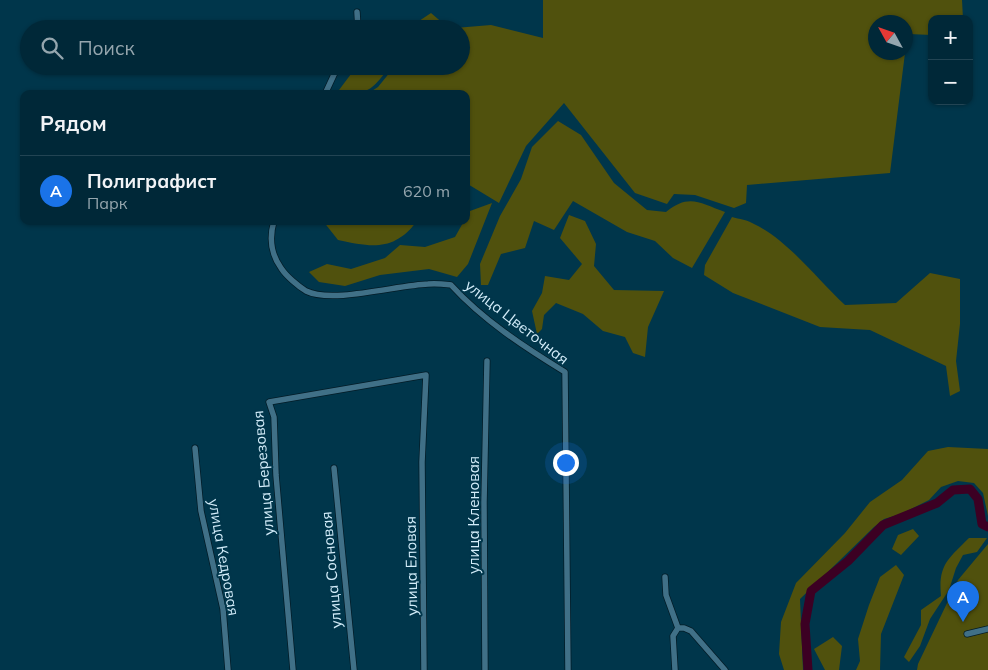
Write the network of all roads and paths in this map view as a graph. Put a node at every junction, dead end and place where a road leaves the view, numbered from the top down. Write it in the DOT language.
graph roads {
  1 [pos="357,12"];
  2 [pos="357,20"];
  3 [pos="334,75"];
  4 [pos="327,90"];
  5 [pos="273,225"];
  6 [pos="487,361"];
  7 [pos="426,375"];
  8 [pos="195,448"];
  9 [pos="334,468"];
  10 [pos="665,577"];
  11 [pos="678,628"];
  12 [pos="988,629"];
  13 [pos="967,634"];
  14 [pos="228,670"];
  15 [pos="293,670"];
  16 [pos="354,670"];
  17 [pos="424,670"];
  18 [pos="485,670"];
  19 [pos="568,670"];
  20 [pos="675,670"];
  21 [pos="726,670"];
  1 -- 2 [label="street"];
  3 -- 4 [label="street"];
  5 -- 19 [label="street, улица Цветочная"];
  6 -- 18 [label="street, улица Кленовая"];
  7 -- 15 [label="street, улица Березовая"];
  7 -- 17 [label="street, улица Еловая"];
  8 -- 14 [label="street, улица Кедровая"];
  9 -- 16 [label="street, улица Сосновая"];
  10 -- 11 [label="street"];
  11 -- 20 [label="street"];
  11 -- 21 [label="street"];
  12 -- 13 [label="street"];
}
